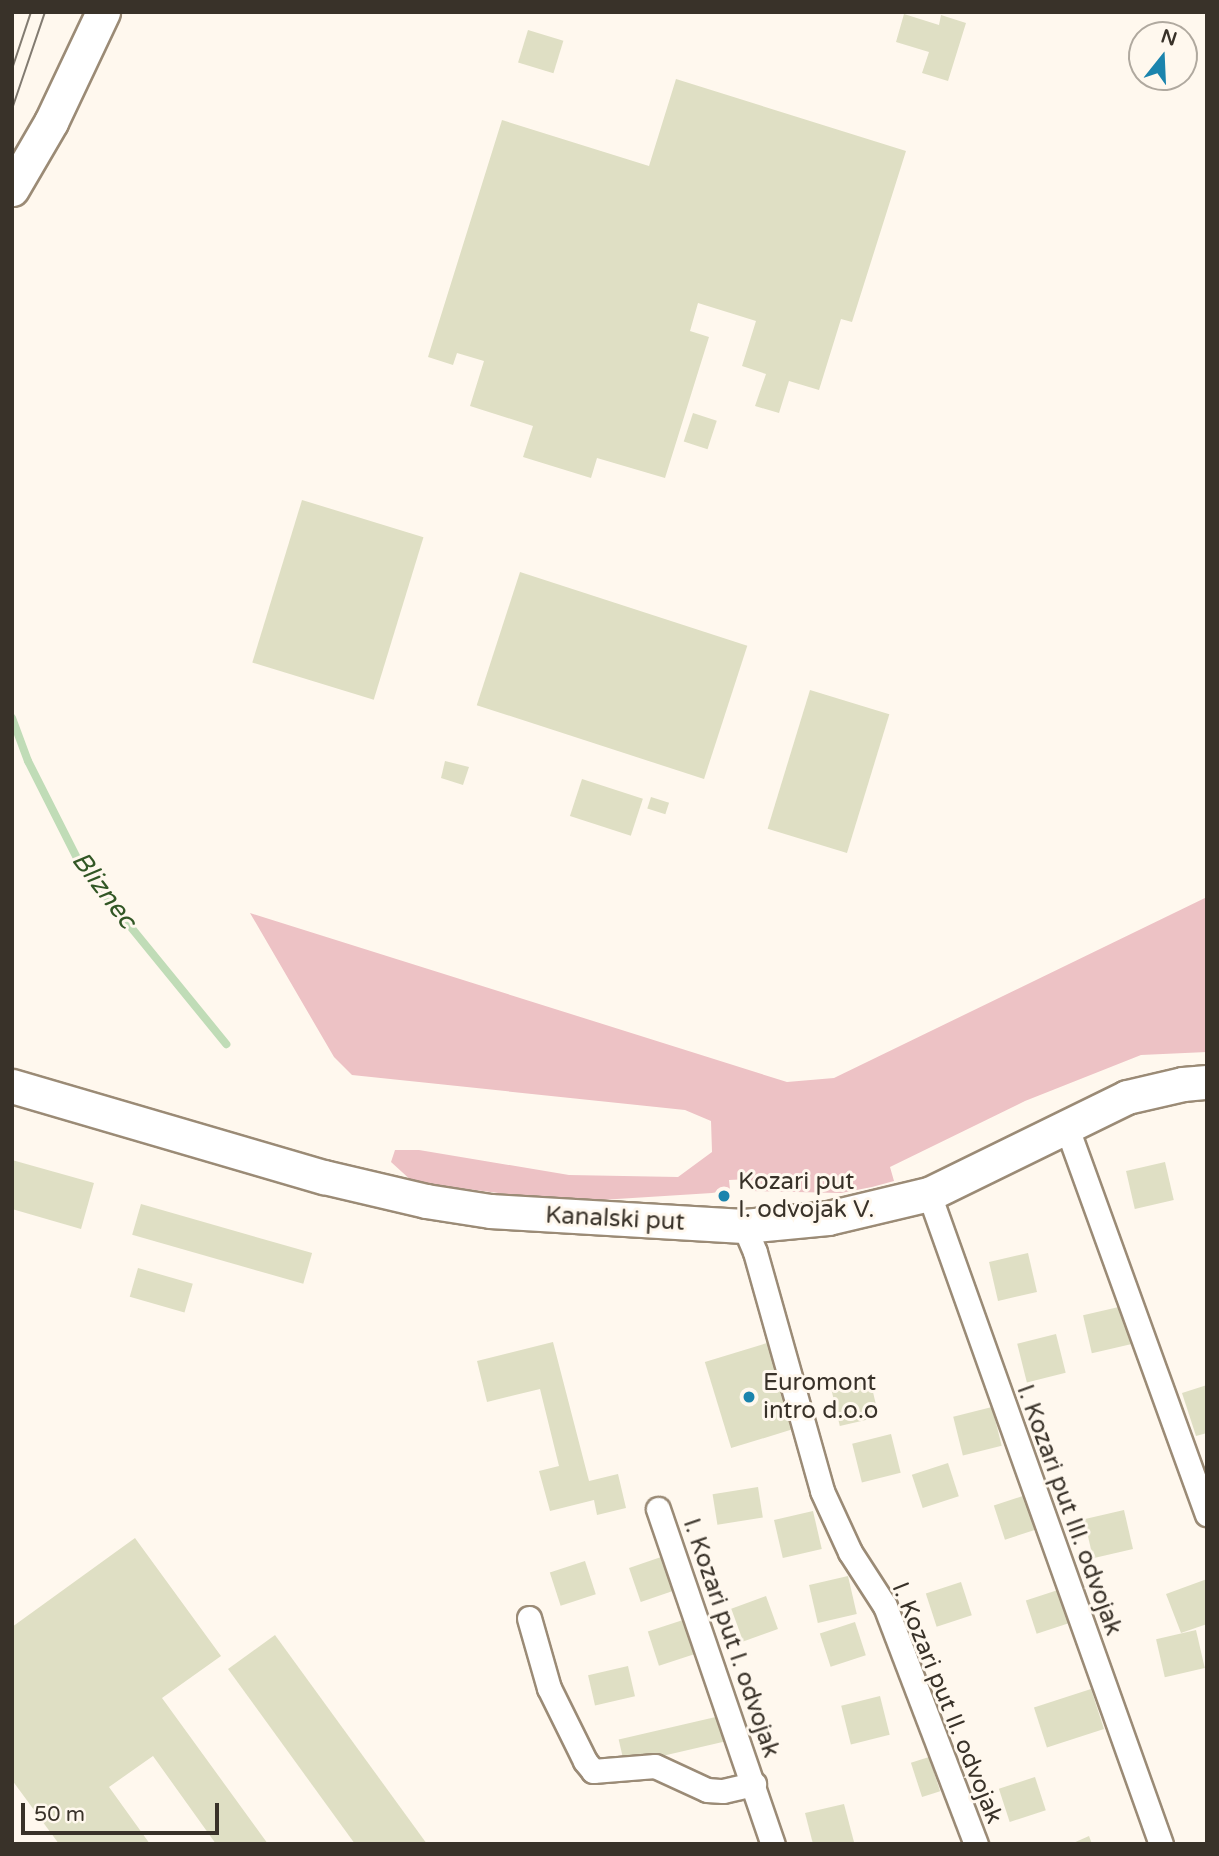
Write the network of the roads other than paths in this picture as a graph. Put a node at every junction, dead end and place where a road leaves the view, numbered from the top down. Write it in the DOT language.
graph roads {
  1 [pos="103,12"];
  2 [pos="12,189"];
  3 [pos="1207,1082"];
  4 [pos="12,1086"];
  5 [pos="1067,1128"];
  6 [pos="929,1194"];
  7 [pos="744,1226"];
  8 [pos="658,1509"];
  9 [pos="1207,1514"];
  10 [pos="529,1618"];
  11 [pos="754,1784"];
  12 [pos="774,1844"];
  13 [pos="976,1844"];
  14 [pos="1161,1844"];
  1 -- 2 [label="street"];
  3 -- 5 [label="street, Kanalski put"];
  4 -- 7 [label="street, Kanalski put"];
  5 -- 6 [label="street, Kanalski put"];
  5 -- 9 [label="street"];
  6 -- 7 [label="street, Kanalski put"];
  6 -- 14 [label="street, I. Kozari put III. odvojak"];
  7 -- 13 [label="street, I. Kozari put II. odvojak"];
  8 -- 11 [label="street, I. Kozari put I. odvojak"];
  10 -- 11 [label="street, I. Kozari put I. odvojak"];
  11 -- 12 [label="street, I. Kozari put I. odvojak"];
}
